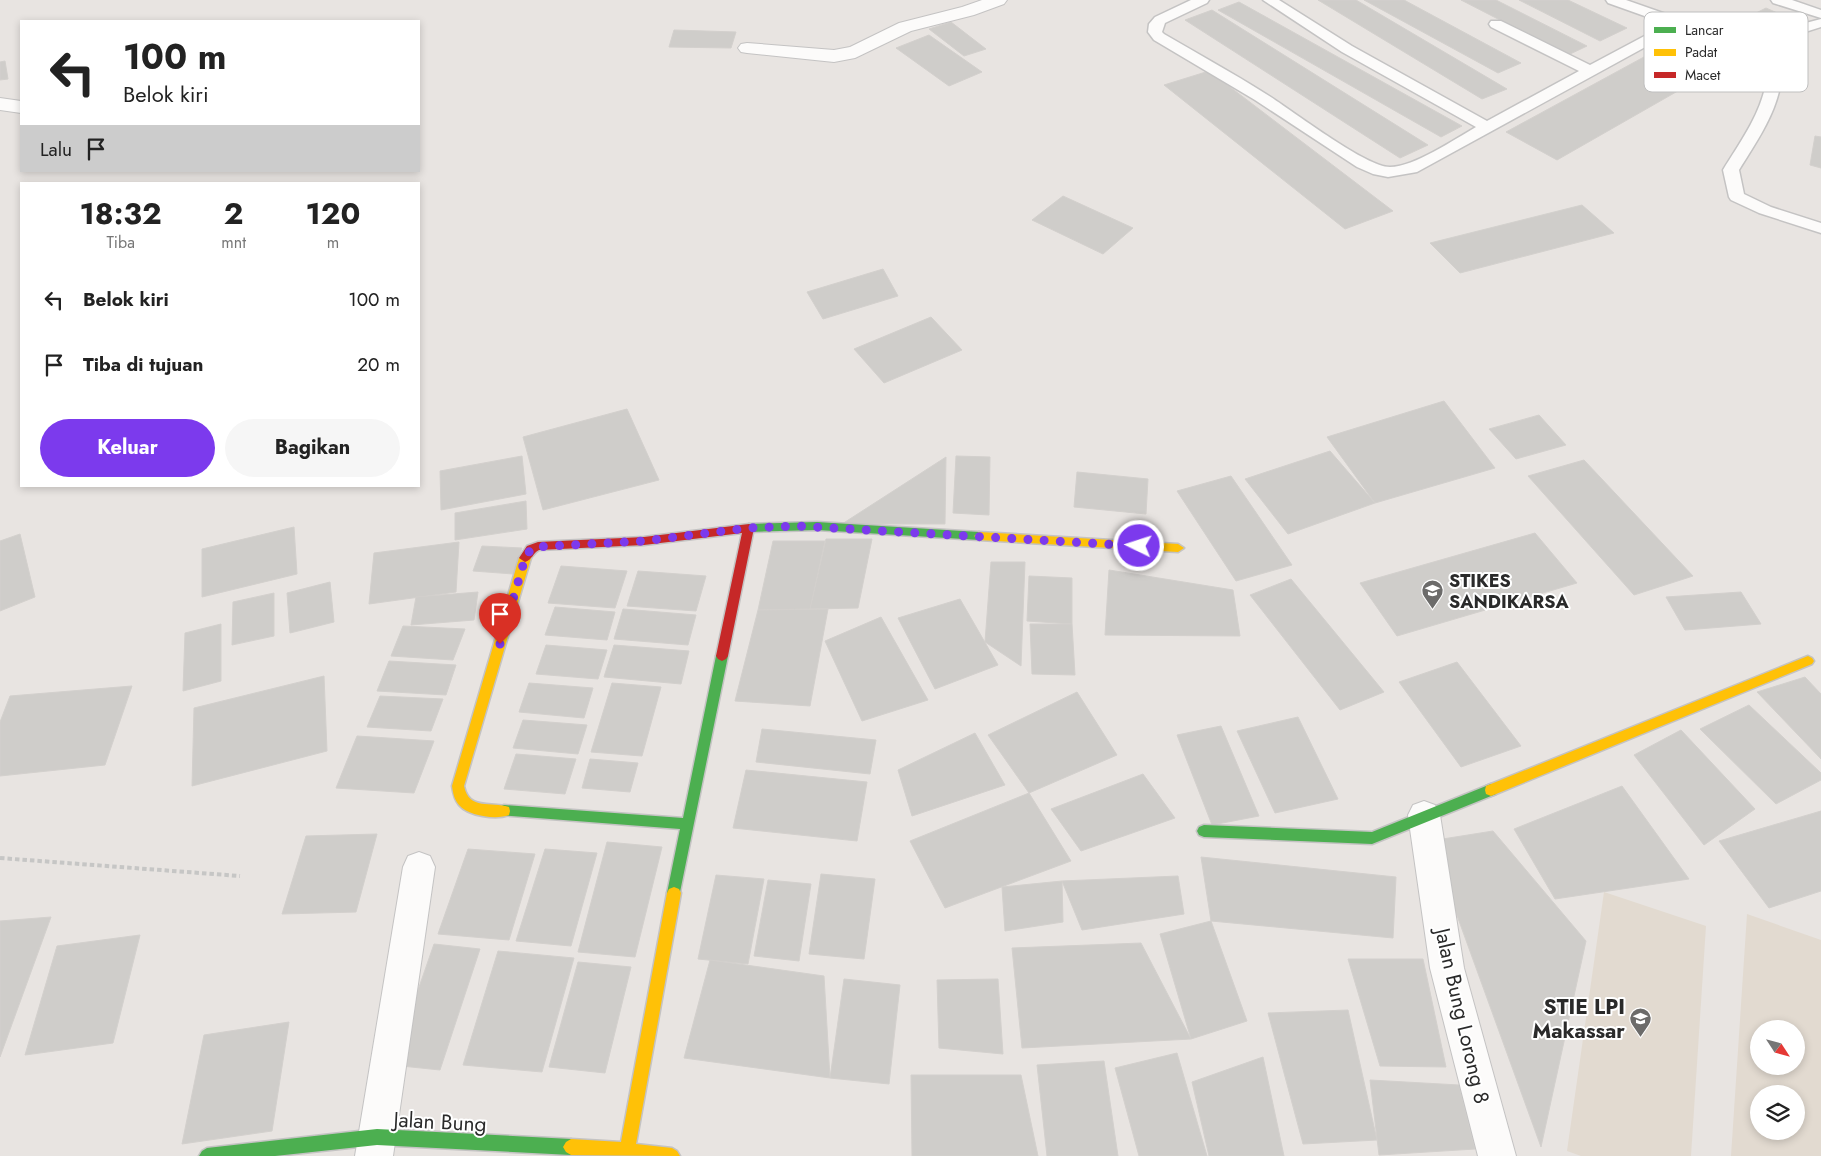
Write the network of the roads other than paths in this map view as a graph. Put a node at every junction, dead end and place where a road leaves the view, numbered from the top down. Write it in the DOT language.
graph roads {
  1 [pos="998,0"];
  2 [pos="1202,0"];
  3 [pos="1270,0"];
  4 [pos="1612,0"];
  5 [pos="1778,0"];
  6 [pos="1646,12"];
  7 [pos="1821,14"];
  8 [pos="1821,23"];
  9 [pos="1496,24"];
  10 [pos="1808,25"];
  11 [pos="1644,42"];
  12 [pos="747,48"];
  13 [pos="1590,71"];
  14 [pos="1771,92"];
  15 [pos="0,104"];
  16 [pos="20,107"];
  17 [pos="1487,127"];
  18 [pos="1821,228"];
  19 [pos="748,528"];
  20 [pos="1178,548"];
  21 [pos="1808,661"];
  22 [pos="1424,815"];
  23 [pos="687,824"];
  24 [pos="1204,832"];
  25 [pos="419,867"];
  26 [pos="375,1147"];
  27 [pos="627,1150"];
  28 [pos="207,1156"];
  29 [pos="672,1156"];
  30 [pos="1497,1156"];
  1 -- 12 [label="street"];
  2 -- 17 [label="lane"];
  3 -- 17 [label="lane"];
  4 -- 6 [label="lane"];
  5 -- 7 [label="lane"];
  8 -- 10 [label="lane"];
  9 -- 13 [label="lane"];
  11 -- 13 [label="lane"];
  13 -- 17 [label="lane"];
  14 -- 18 [label="lane"];
  15 -- 16 [label="street"];
  19 -- 20 [label="street"];
  19 -- 23 [label="street"];
  19 -- 23 [label="street"];
  21 -- 22 [label="street"];
  22 -- 24 [label="street"];
  22 -- 30 [label="street, Jalan Bung Lorong 8"];
  23 -- 27 [label="street"];
  25 -- 26 [label="street"];
  26 -- 27 [label="street, Jalan Bung"];
  26 -- 28 [label="street, Jalan Bung"];
  27 -- 29 [label="street, Jalan Bung"];
}
